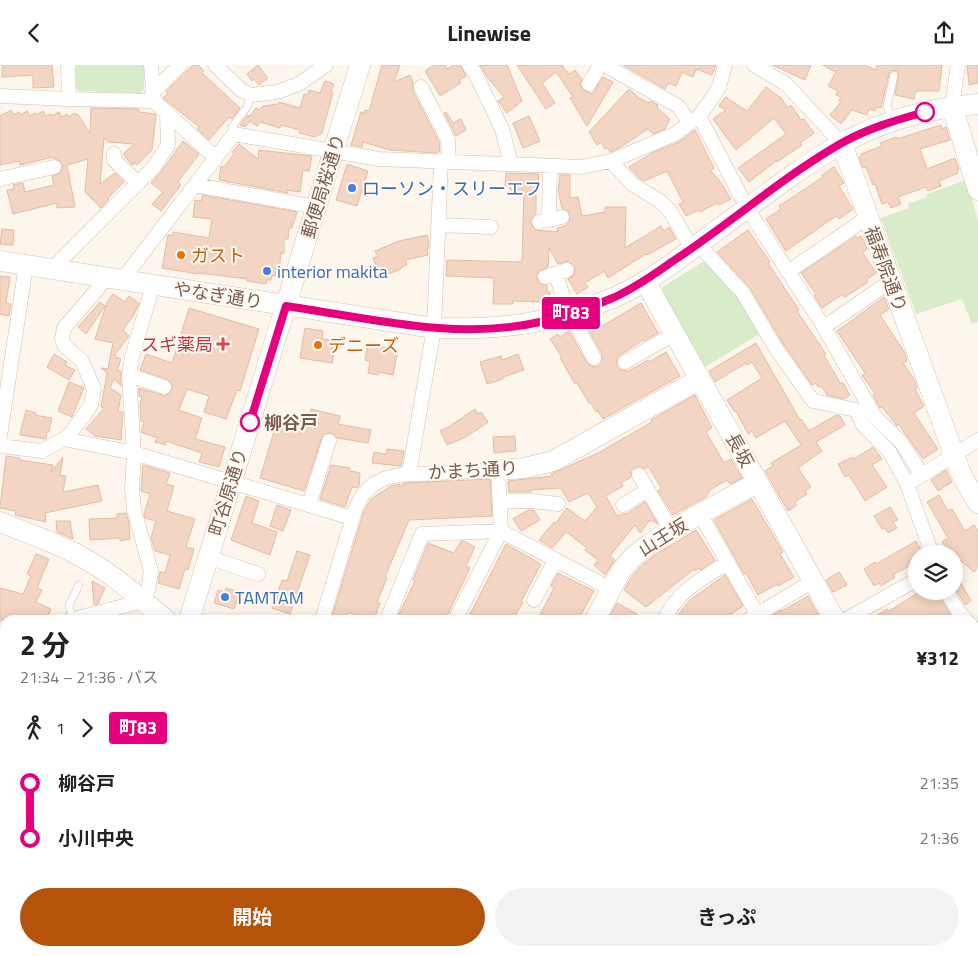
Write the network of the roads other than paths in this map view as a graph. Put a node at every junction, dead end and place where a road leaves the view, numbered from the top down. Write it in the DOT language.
graph roads {
  1 [pos="68,65"];
  2 [pos="151,65"];
  3 [pos="180,65"];
  4 [pos="215,65"];
  5 [pos="326,65"];
  6 [pos="360,65"];
  7 [pos="469,65"];
  8 [pos="600,65"];
  9 [pos="604,65"];
  10 [pos="725,65"];
  11 [pos="754,65"];
  12 [pos="958,65"];
  13 [pos="894,75"];
  14 [pos="589,84"];
  15 [pos="421,87"];
  16 [pos="251,95"];
  17 [pos="0,96"];
  18 [pos="153,97"];
  19 [pos="69,99"];
  20 [pos="978,104"];
  21 [pos="952,106"];
  22 [pos="167,114"];
  23 [pos="694,119"];
  24 [pos="893,122"];
  25 [pos="234,134"];
  26 [pos="842,143"];
  27 [pos="334,151"];
  28 [pos="114,154"];
  29 [pos="216,157"];
  30 [pos="611,161"];
  31 [pos="445,162"];
  32 [pos="44,164"];
  33 [pos="511,165"];
  34 [pos="550,166"];
  35 [pos="0,179"];
  36 [pos="977,180"];
  37 [pos="138,183"];
  38 [pos="195,185"];
  39 [pos="316,207"];
  40 [pos="748,208"];
  41 [pos="868,217"];
  42 [pos="550,220"];
  43 [pos="438,225"];
  44 [pos="491,227"];
  45 [pos="695,247"];
  46 [pos="0,261"];
  47 [pos="26,265"];
  48 [pos="52,269"];
  49 [pos="788,272"];
  50 [pos="556,274"];
  51 [pos="114,279"];
  52 [pos="645,281"];
  53 [pos="891,281"];
  54 [pos="153,285"];
  55 [pos="286,306"];
  56 [pos="570,314"];
  57 [pos="824,327"];
  58 [pos="434,328"];
  59 [pos="674,334"];
  60 [pos="594,358"];
  61 [pos="625,362"];
  62 [pos="129,375"];
  63 [pos="700,379"];
  64 [pos="164,387"];
  65 [pos="1,422"];
  66 [pos="0,437"];
  67 [pos="64,439"];
  68 [pos="978,440"];
  69 [pos="329,441"];
  70 [pos="0,446"];
  71 [pos="134,453"];
  72 [pos="954,455"];
  73 [pos="498,470"];
  74 [pos="409,473"];
  75 [pos="639,475"];
  76 [pos="922,475"];
  77 [pos="232,481"];
  78 [pos="758,482"];
  79 [pos="907,484"];
  80 [pos="648,490"];
  81 [pos="500,501"];
  82 [pos="978,503"];
  83 [pos="558,504"];
  84 [pos="308,505"];
  85 [pos="622,505"];
  86 [pos="700,514"];
  87 [pos="352,518"];
  88 [pos="0,522"];
  89 [pos="671,530"];
  90 [pos="501,531"];
  91 [pos="929,545"];
  92 [pos="208,557"];
  93 [pos="555,560"];
  94 [pos="727,563"];
  95 [pos="258,574"];
  96 [pos="813,581"];
  97 [pos="80,585"];
  98 [pos="908,585"];
  99 [pos="611,589"];
  100 [pos="534,599"];
  101 [pos="951,600"];
  102 [pos="143,601"];
  103 [pos="70,615"];
  104 [pos="87,615"];
  105 [pos="160,615"];
  106 [pos="191,615"];
  107 [pos="323,615"];
  108 [pos="389,615"];
  109 [pos="458,615"];
  110 [pos="598,615"];
  111 [pos="667,615"];
  112 [pos="751,615"];
  113 [pos="755,615"];
  114 [pos="832,615"];
  115 [pos="854,615"];
  116 [pos="962,615"];
  1 -- 19 [label="street"];
  2 -- 18 [label="street"];
  3 -- 18 [label="street"];
  4 -- 16 [label="street"];
  5 -- 16 [label="street"];
  6 -- 27 [label="street, 郵便局桜通り"];
  7 -- 33 [label="street"];
  8 -- 14 [label="street"];
  9 -- 23 [label="street"];
  10 -- 23 [label="street"];
  11 -- 26 [label="street, 福寿院通り"];
  12 -- 21 [label="street"];
  13 -- 24 [label="lane"];
  15 -- 31 [label="street"];
  16 -- 25 [label="lane"];
  17 -- 19 [label="street"];
  18 -- 19 [label="street"];
  18 -- 22 [label="street"];
  20 -- 21 [label="street, やなぎ通り"];
  21 -- 24 [label="street, やなぎ通り"];
  21 -- 36 [label="street"];
  22 -- 29 [label="street"];
  22 -- 37 [label="street"];
  23 -- 30 [label="street"];
  23 -- 40 [label="street"];
  24 -- 26 [label="street, やなぎ通り"];
  25 -- 27 [label="street"];
  25 -- 29 [label="street"];
  26 -- 40 [label="street, やなぎ通り"];
  26 -- 41 [label="street, 福寿院通り"];
  27 -- 31 [label="street"];
  27 -- 39 [label="street, 郵便局桜通り"];
  28 -- 37 [label="street"];
  29 -- 38 [label="street"];
  30 -- 34 [label="street"];
  30 -- 45 [label="street"];
  31 -- 33 [label="street"];
  31 -- 43 [label="street"];
  32 -- 35 [label="street"];
  33 -- 34 [label="street"];
  34 -- 42 [label="street"];
  37 -- 48 [label="street"];
  38 -- 39 [label="street"];
  38 -- 51 [label="street"];
  39 -- 55 [label="street, 郵便局桜通り"];
  40 -- 45 [label="street, やなぎ通り"];
  40 -- 49 [label="street"];
  41 -- 49 [label="street"];
  41 -- 53 [label="street, 福寿院通り"];
  43 -- 44 [label="street"];
  43 -- 58 [label="street"];
  45 -- 52 [label="street, やなぎ通り"];
  45 -- 79 [label="street"];
  46 -- 47 [label="street, やなぎ通り"];
  47 -- 48 [label="street, やなぎ通り"];
  47 -- 65 [label="street"];
  48 -- 51 [label="street, やなぎ通り"];
  49 -- 57 [label="street"];
  50 -- 56 [label="street"];
  51 -- 54 [label="street, やなぎ通り"];
  51 -- 67 [label="street"];
  52 -- 56 [label="street, やなぎ通り"];
  52 -- 59 [label="street, 長坂"];
  53 -- 57 [label="street"];
  53 -- 72 [label="street, 福寿院通り"];
  54 -- 55 [label="street, やなぎ通り"];
  54 -- 62 [label="street"];
  55 -- 58 [label="street, やなぎ通り"];
  55 -- 77 [label="street, 町谷原通り"];
  56 -- 58 [label="street, やなぎ通り"];
  56 -- 60 [label="street"];
  57 -- 76 [label="street"];
  58 -- 74 [label="street"];
  59 -- 61 [label="street"];
  59 -- 63 [label="street, 長坂"];
  62 -- 64 [label="street"];
  62 -- 71 [label="street"];
  63 -- 73 [label="street, かまち通り"];
  63 -- 78 [label="street, 長坂"];
  65 -- 66 [label="street"];
  67 -- 70 [label="street"];
  67 -- 71 [label="street"];
  68 -- 72 [label="street"];
  69 -- 84 [label="street"];
  71 -- 77 [label="street"];
  71 -- 102 [label="street"];
  72 -- 76 [label="street"];
  72 -- 82 [label="street, 福寿院通り"];
  73 -- 74 [label="street, かまち通り"];
  73 -- 81 [label="street"];
  74 -- 87 [label="street, かまち通り"];
  75 -- 80 [label="street"];
  76 -- 79 [label="street"];
  77 -- 84 [label="street"];
  77 -- 92 [label="street, 町谷原通り"];
  78 -- 86 [label="street, 山王坂"];
  78 -- 96 [label="street, 長坂"];
  79 -- 91 [label="street"];
  80 -- 85 [label="street"];
  80 -- 89 [label="street"];
  81 -- 83 [label="street"];
  81 -- 90 [label="street"];
  84 -- 87 [label="street"];
  86 -- 89 [label="street, 山王坂"];
  86 -- 94 [label="street"];
  87 -- 107 [label="street, かまち通り"];
  88 -- 102 [label="street"];
  89 -- 99 [label="street, 山王坂"];
  90 -- 93 [label="street"];
  90 -- 108 [label="street"];
  90 -- 109 [label="street"];
  92 -- 95 [label="street"];
  92 -- 106 [label="street, 町谷原通り"];
  93 -- 99 [label="street"];
  93 -- 100 [label="street"];
  94 -- 111 [label="street"];
  94 -- 112 [label="street"];
  96 -- 113 [label="street"];
  96 -- 114 [label="street, 長坂"];
  97 -- 103 [label="lane"];
  98 -- 115 [label="street"];
  99 -- 110 [label="street, 山王坂"];
  101 -- 116 [label="street"];
  102 -- 104 [label="street"];
  102 -- 105 [label="street"];
}
